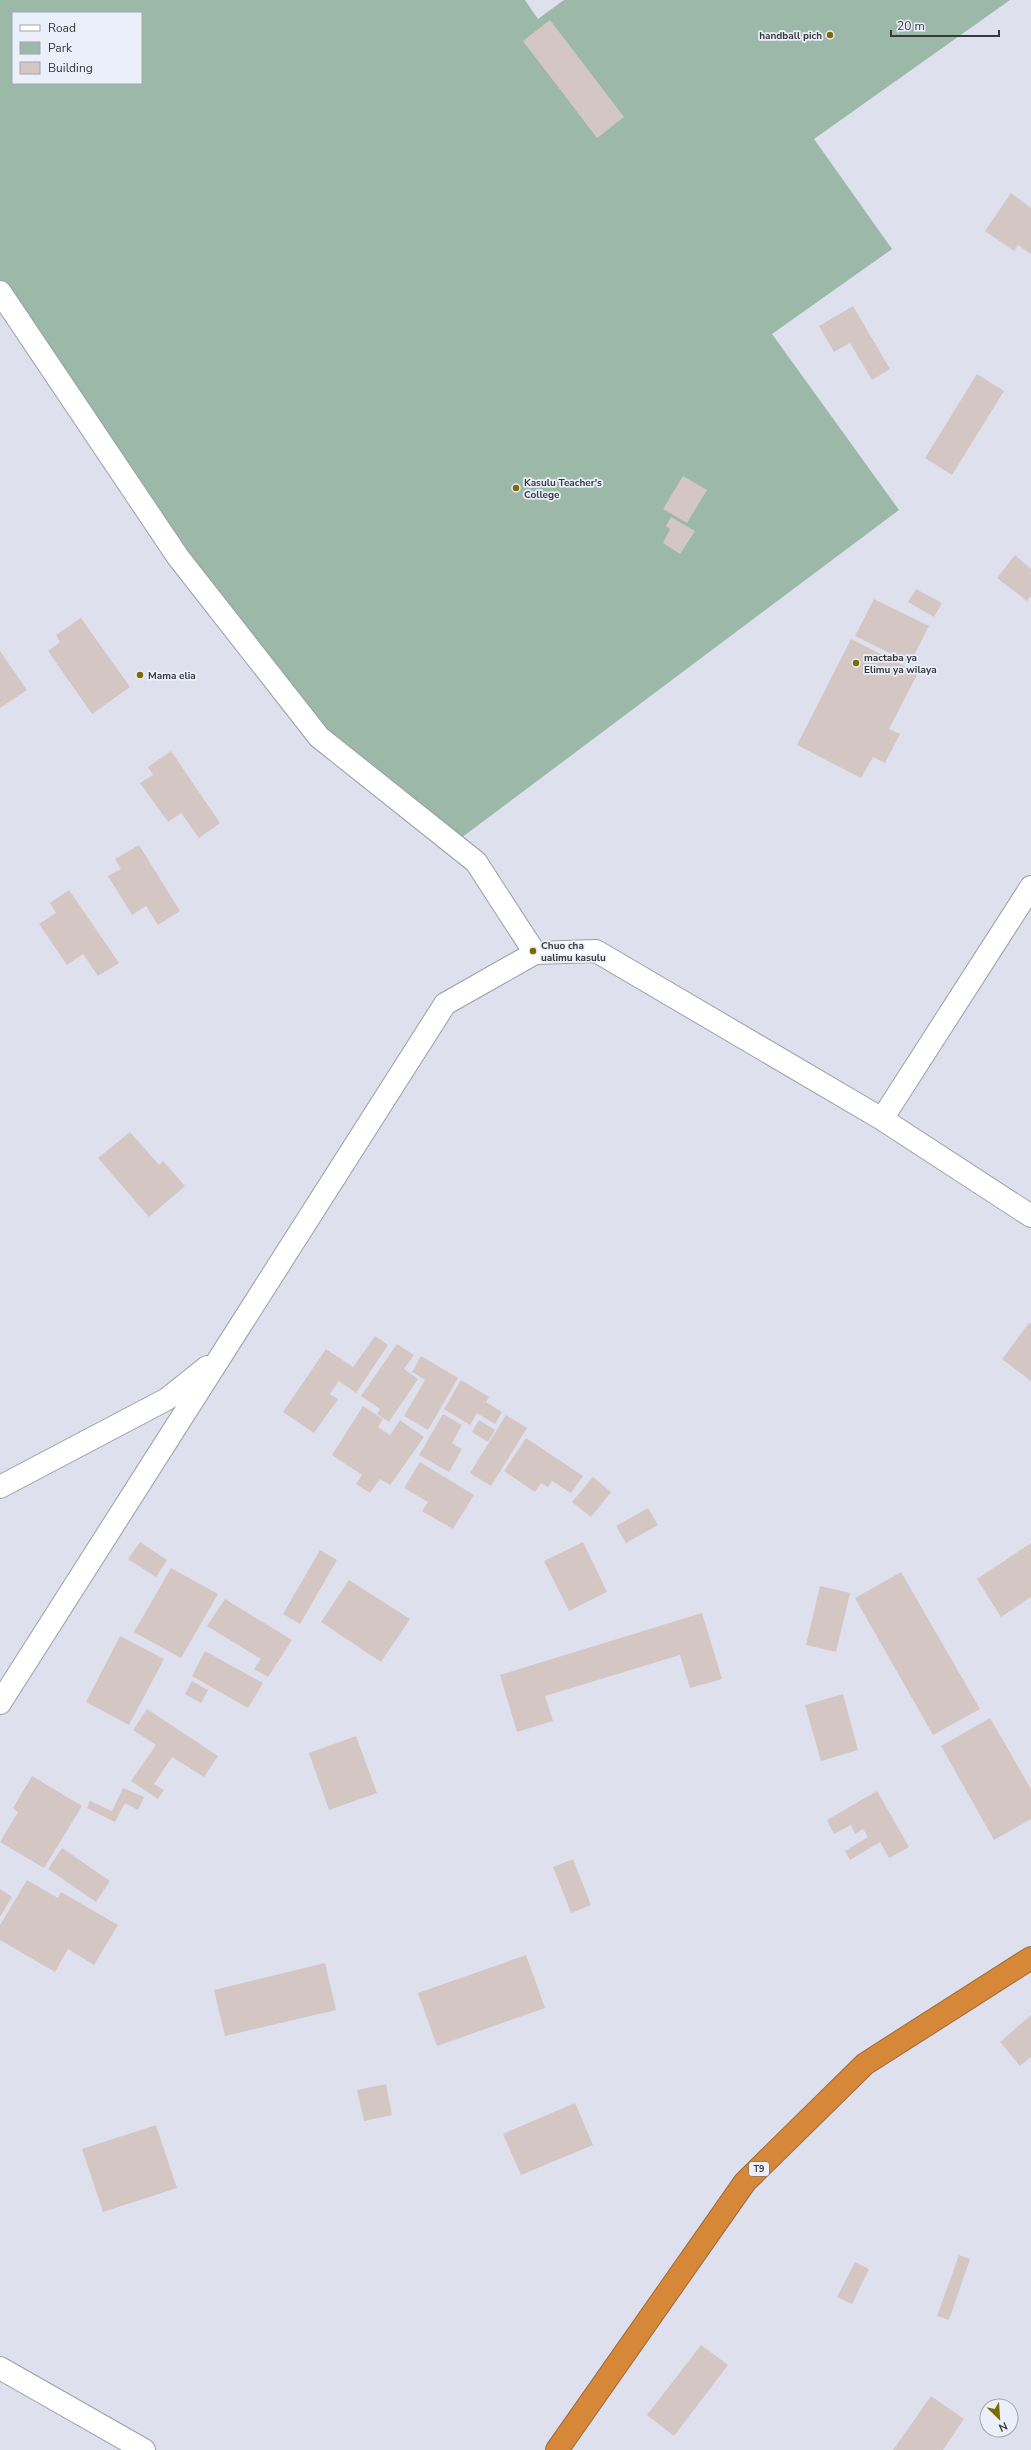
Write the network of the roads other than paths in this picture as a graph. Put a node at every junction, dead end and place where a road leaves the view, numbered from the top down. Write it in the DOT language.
graph roads {
  1 [pos="0,292"];
  2 [pos="1031,887"];
  3 [pos="535,953"];
  4 [pos="882,1120"];
  5 [pos="1031,1216"];
  6 [pos="222,1355"];
  7 [pos="0,1487"];
  8 [pos="0,1703"];
  9 [pos="1031,1958"];
  10 [pos="0,2368"];
  11 [pos="144,2450"];
  12 [pos="556,2450"];
  1 -- 3 [label="street"];
  2 -- 4 [label="street"];
  3 -- 4 [label="street"];
  3 -- 6 [label="street"];
  4 -- 5 [label="street"];
  6 -- 7 [label="street"];
  6 -- 8 [label="street"];
  9 -- 12 [label="highway, T9"];
  10 -- 11 [label="street"];
}
